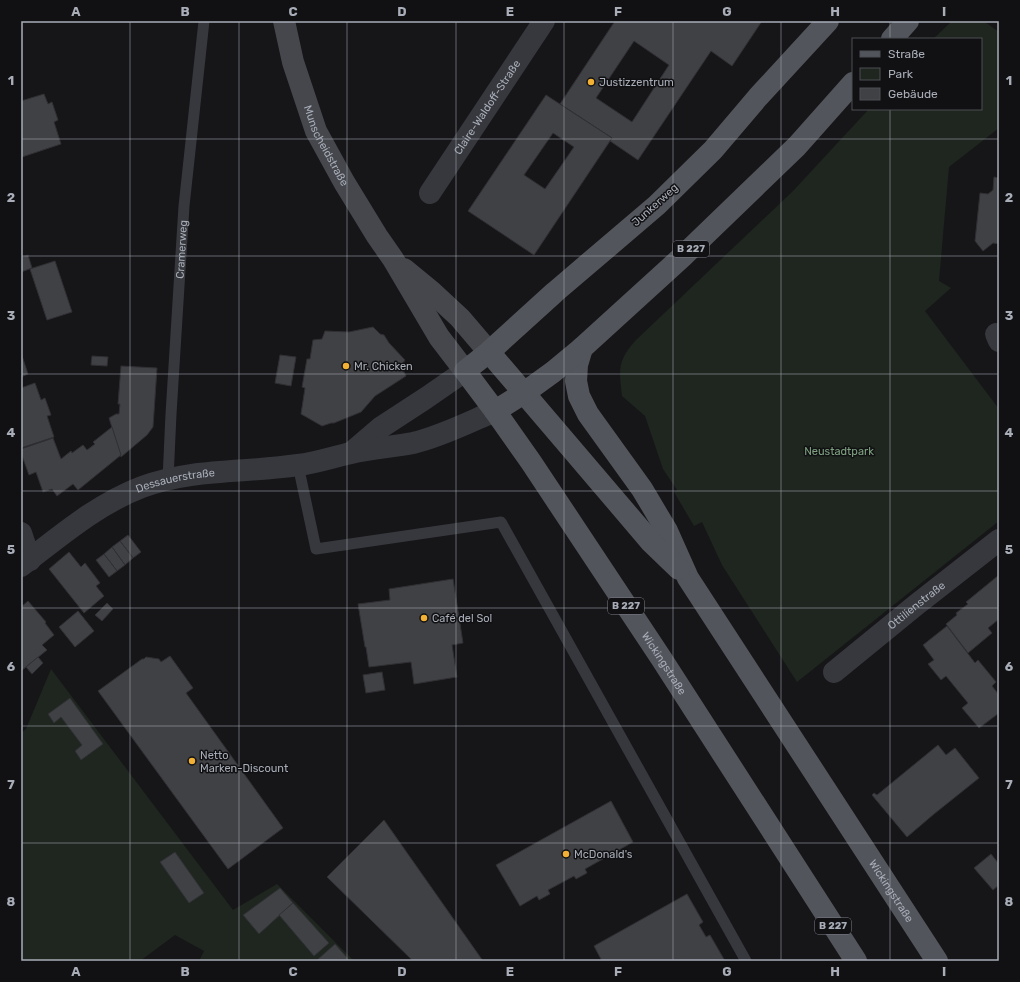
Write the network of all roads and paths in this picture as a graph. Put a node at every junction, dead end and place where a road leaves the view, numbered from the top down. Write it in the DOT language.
graph roads {
  1 [pos="204,21"];
  2 [pos="284,21"];
  3 [pos="544,21"];
  4 [pos="828,21"];
  5 [pos="908,21"];
  6 [pos="893,38"];
  7 [pos="852,84"];
  8 [pos="430,193"];
  9 [pos="393,259"];
  10 [pos="582,348"];
  11 [pos="489,352"];
  12 [pos="465,371"];
  13 [pos="524,393"];
  14 [pos="495,411"];
  15 [pos="352,452"];
  16 [pos="298,465"];
  17 [pos="168,479"];
  18 [pos="21,533"];
  19 [pos="999,540"];
  20 [pos="26,563"];
  21 [pos="688,578"];
  22 [pos="834,672"];
  23 [pos="746,961"];
  24 [pos="856,961"];
  25 [pos="937,961"];
  1 -- 17 [label="lane, Cramerweg"];
  2 -- 9 [label="main road, Munscheidstraße"];
  3 -- 8 [label="street, Claire-Waldoff-Straße"];
  4 -- 11 [label="main road, Junkerweg"];
  5 -- 6 [label="main road"];
  7 -- 10 [label="main road, B 227"];
  9 -- 11 [label="main road, Munscheidstraße"];
  9 -- 12 [label="main road, Munscheidstraße"];
  10 -- 13 [label="main road"];
  10 -- 21 [label="main road, Wickingstraße"];
  11 -- 12 [label="main road, Junkerweg"];
  11 -- 13 [label="main road, Wickingstraße"];
  12 -- 14 [label="main road, Wickingstraße / B 227"];
  12 -- 15 [label="street, Dessauerstraße"];
  13 -- 14 [label="main road"];
  13 -- 21 [label="main road, Wickingstraße"];
  14 -- 15 [label="street, Dessauerstraße"];
  14 -- 24 [label="main road, Wickingstraße / B 227"];
  15 -- 16 [label="street, Dessauerstraße"];
  16 -- 17 [label="street, Dessauerstraße"];
  16 -- 23 [label="lane"];
  17 -- 20 [label="street, Dessauerstraße"];
  18 -- 20 [label="street"];
  19 -- 22 [label="street, Ottilienstraße"];
  21 -- 25 [label="main road, Wickingstraße"];
}
